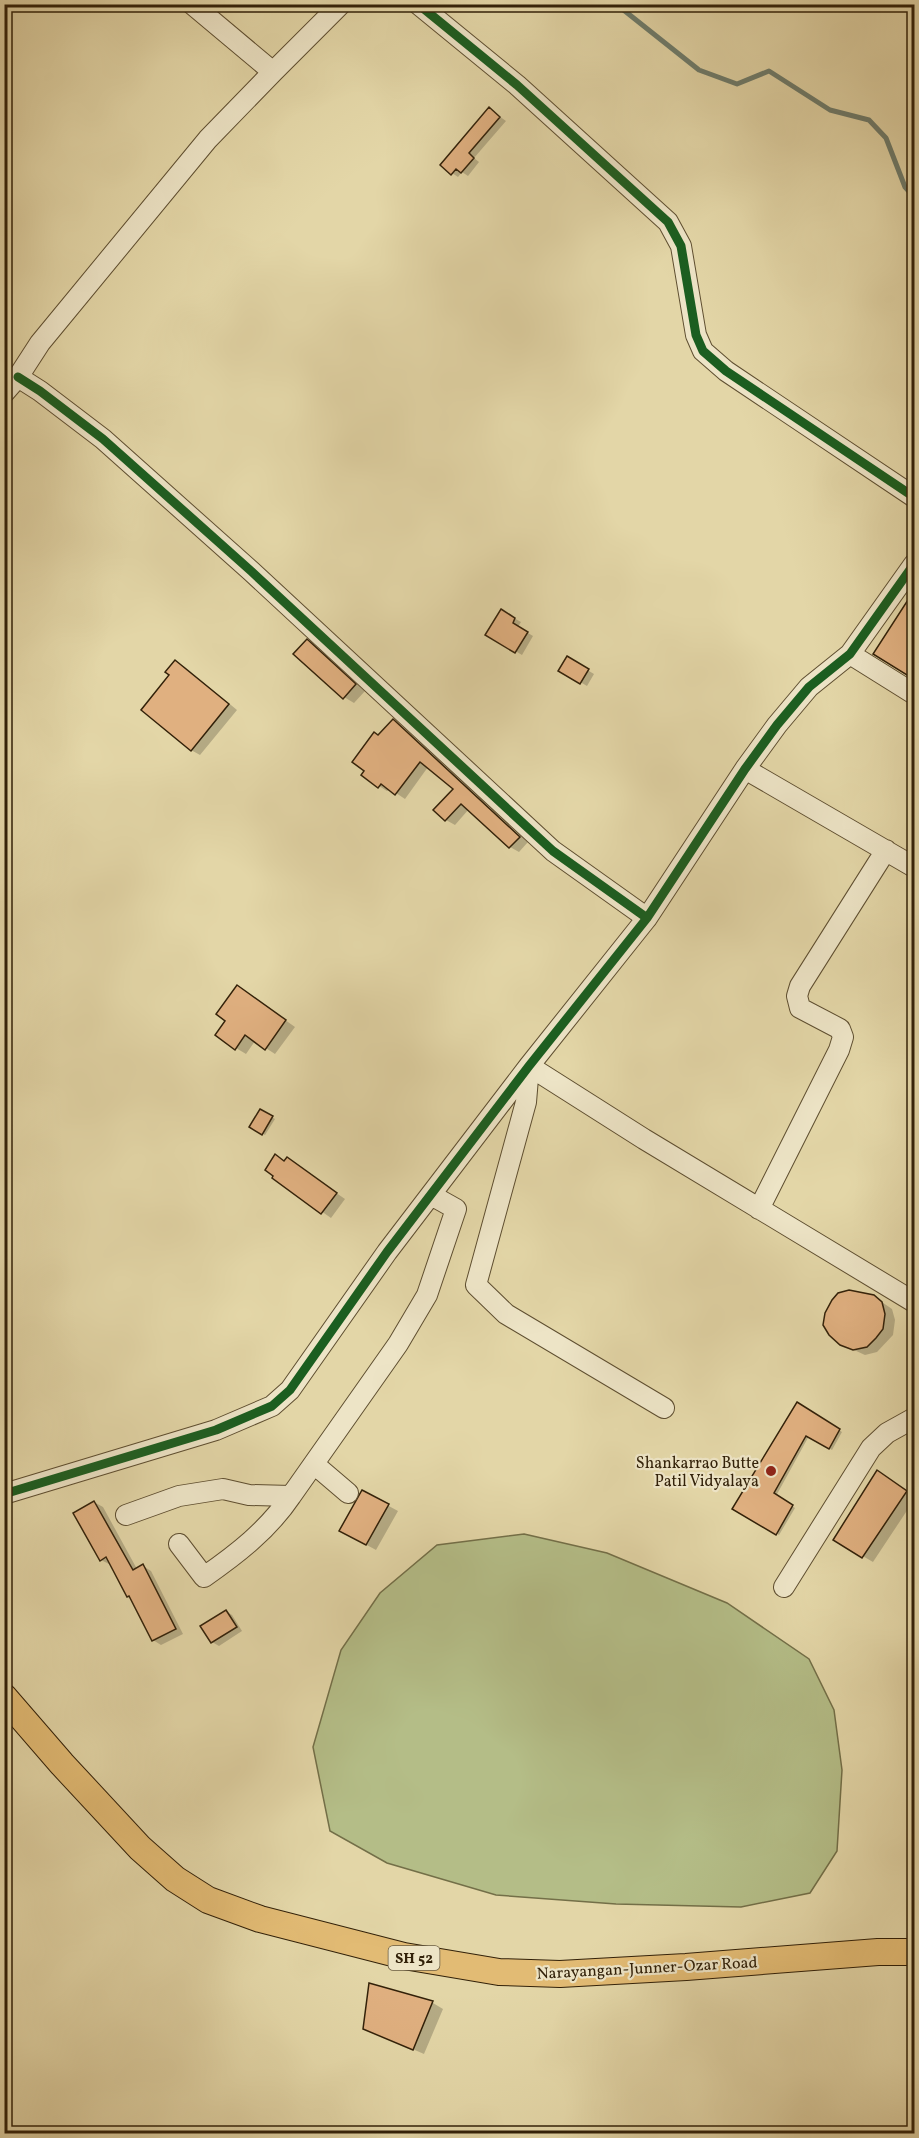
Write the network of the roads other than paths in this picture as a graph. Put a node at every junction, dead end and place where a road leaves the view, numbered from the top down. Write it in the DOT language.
graph roads {
  1 [pos="192,4"];
  2 [pos="341,4"];
  3 [pos="418,4"];
  4 [pos="273,72"];
  5 [pos="18,377"];
  6 [pos="4,393"];
  7 [pos="915,498"];
  8 [pos="915,564"];
  9 [pos="850,654"];
  10 [pos="915,694"];
  11 [pos="745,769"];
  12 [pos="886,850"];
  13 [pos="915,867"];
  14 [pos="647,918"];
  15 [pos="530,1066"];
  16 [pos="431,1195"];
  17 [pos="759,1209"];
  18 [pos="915,1302"];
  19 [pos="664,1408"];
  20 [pos="915,1418"];
  21 [pos="314,1464"];
  22 [pos="348,1493"];
  23 [pos="4,1494"];
  24 [pos="291,1496"];
  25 [pos="126,1515"];
  26 [pos="179,1544"];
  27 [pos="784,1587"];
  28 [pos="4,1697"];
  29 [pos="915,1952"];
  1 -- 4 [label="street"];
  2 -- 4 [label="street"];
  3 -- 7 [label="street"];
  4 -- 5 [label="street"];
  5 -- 6 [label="street"];
  5 -- 14 [label="street"];
  8 -- 9 [label="street"];
  9 -- 10 [label="street"];
  9 -- 11 [label="street"];
  11 -- 12 [label="street"];
  11 -- 14 [label="street"];
  12 -- 13 [label="street"];
  12 -- 17 [label="street"];
  14 -- 15 [label="street"];
  15 -- 16 [label="street"];
  15 -- 17 [label="street"];
  15 -- 19 [label="street"];
  16 -- 21 [label="street"];
  16 -- 23 [label="street"];
  17 -- 18 [label="street"];
  20 -- 27 [label="street"];
  21 -- 22 [label="street"];
  21 -- 24 [label="street"];
  24 -- 25 [label="street"];
  24 -- 26 [label="street"];
  28 -- 29 [label="main road, Narayangan-Junner-Ozar Road / SH 52"];
}
